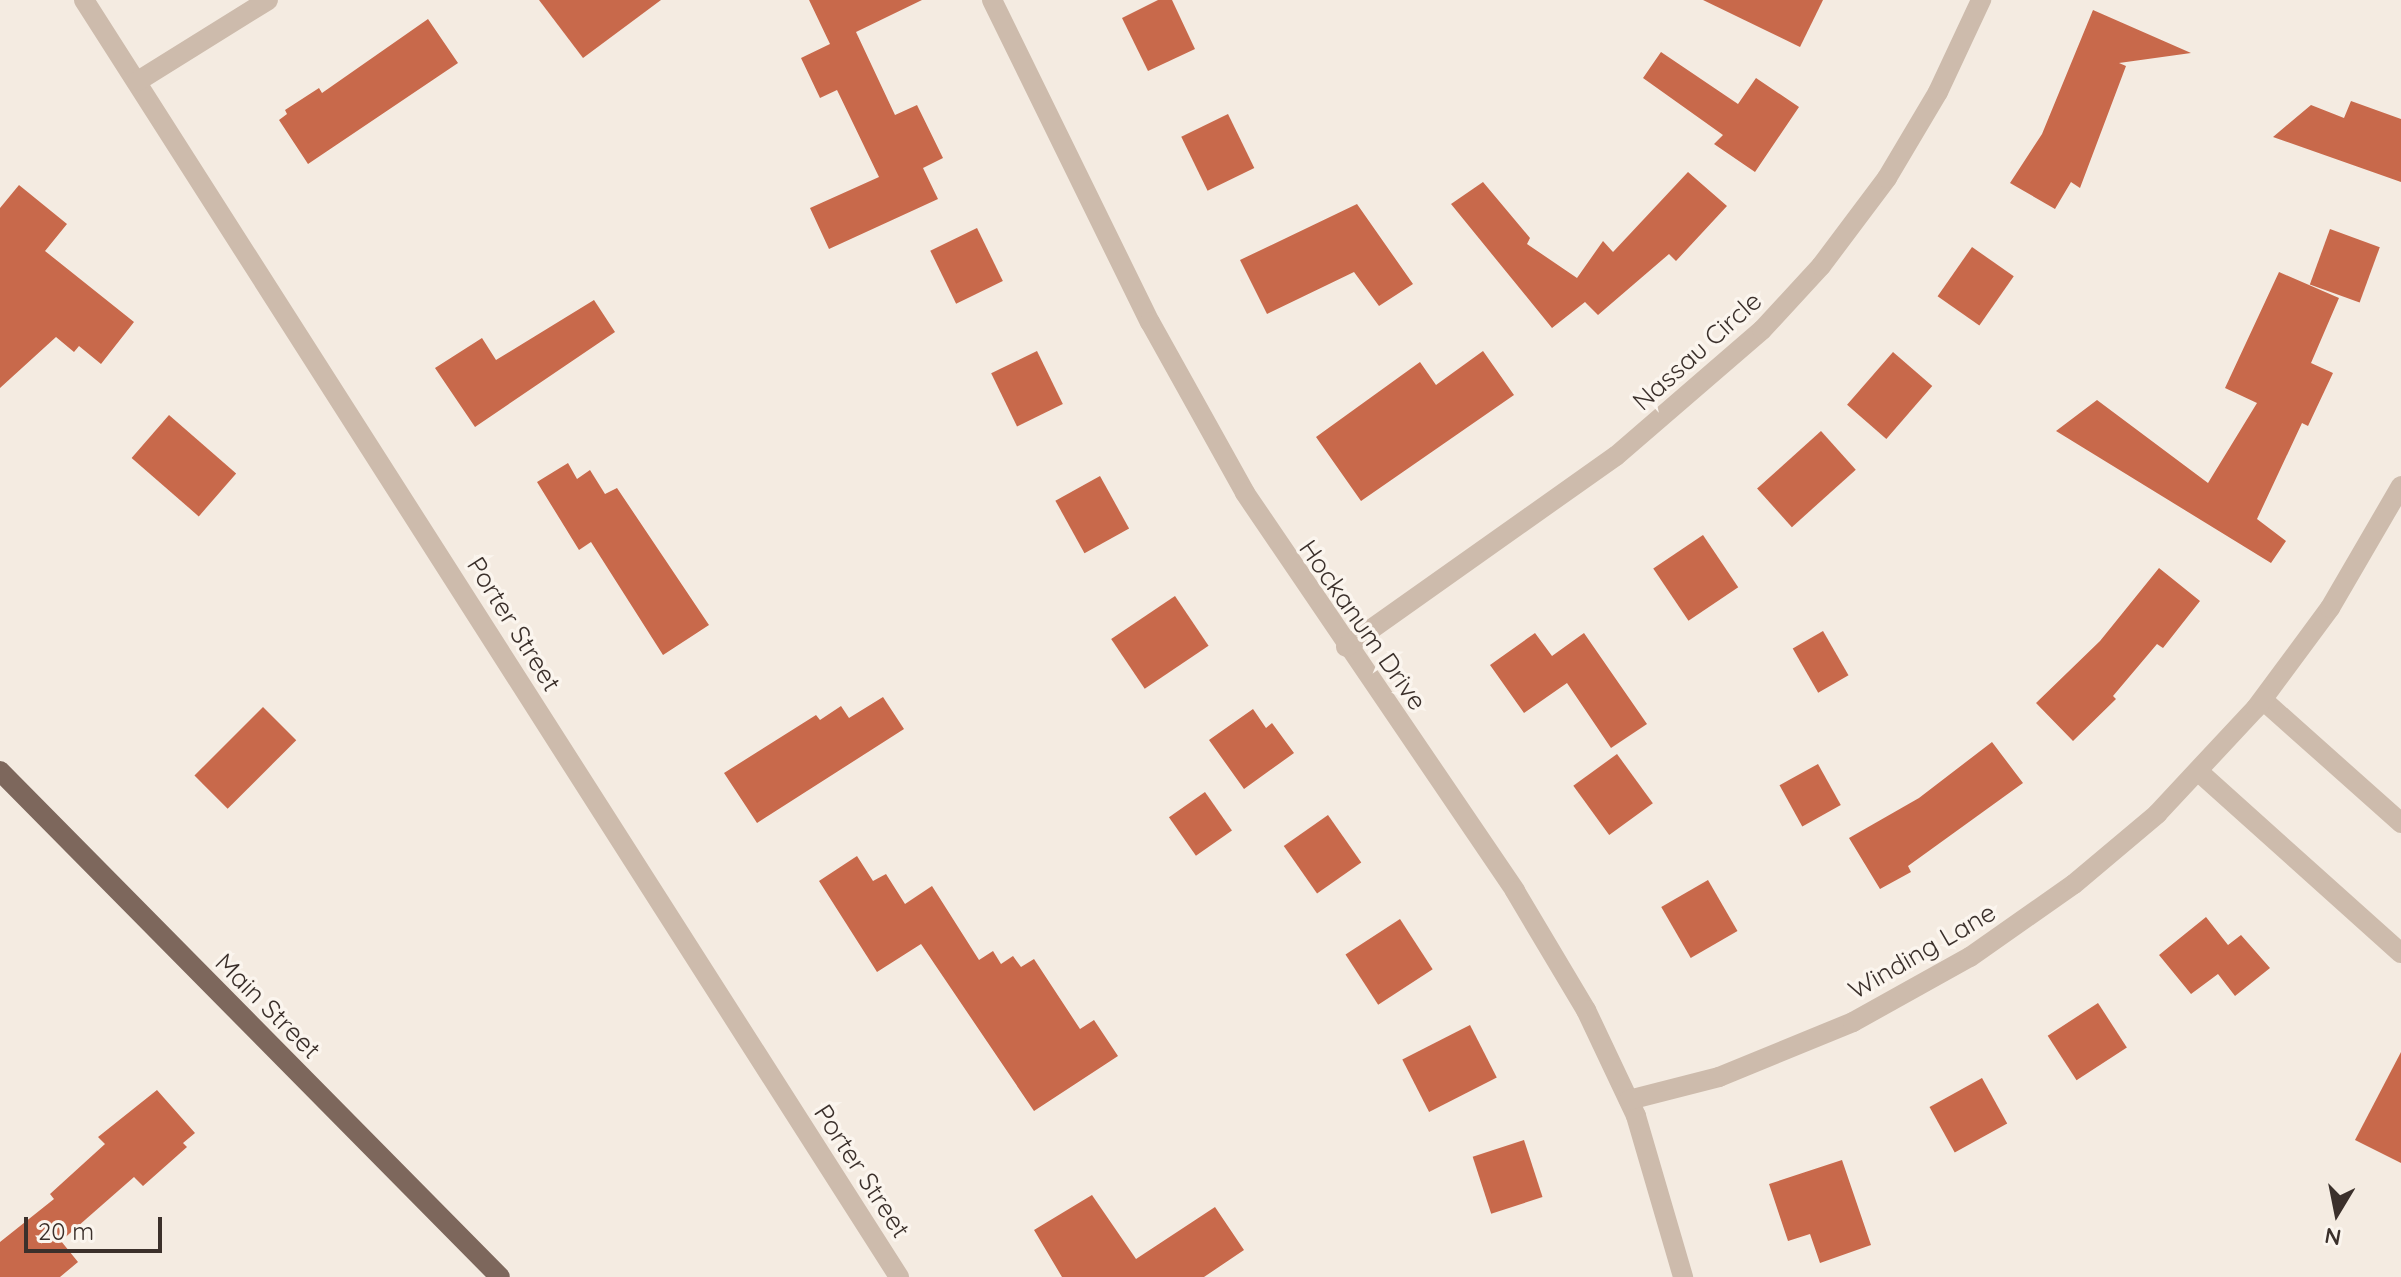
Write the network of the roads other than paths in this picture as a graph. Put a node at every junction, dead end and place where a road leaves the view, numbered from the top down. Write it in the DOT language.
graph roads {
  1 [pos="84,0"];
  2 [pos="268,0"];
  3 [pos="992,0"];
  4 [pos="1981,0"];
  5 [pos="138,81"];
  6 [pos="2401,486"];
  7 [pos="1346,647"];
  8 [pos="2263,700"];
  9 [pos="0,771"];
  10 [pos="2199,772"];
  11 [pos="2401,823"];
  12 [pos="2401,953"];
  13 [pos="1629,1100"];
  14 [pos="500,1277"];
  15 [pos="899,1277"];
  16 [pos="1683,1277"];
  1 -- 5 [label="street, Porter Street"];
  2 -- 5 [label="street"];
  3 -- 7 [label="street, Hockanum Drive"];
  4 -- 7 [label="street, Nassau Circle"];
  5 -- 15 [label="street, Porter Street"];
  6 -- 8 [label="street, Winding Lane"];
  7 -- 13 [label="street, Hockanum Drive"];
  8 -- 10 [label="street, Winding Lane"];
  8 -- 11 [label="street"];
  9 -- 14 [label="main road, Main Street"];
  10 -- 12 [label="street"];
  10 -- 13 [label="street, Winding Lane"];
  13 -- 16 [label="street, Hockanum Drive"];
}
